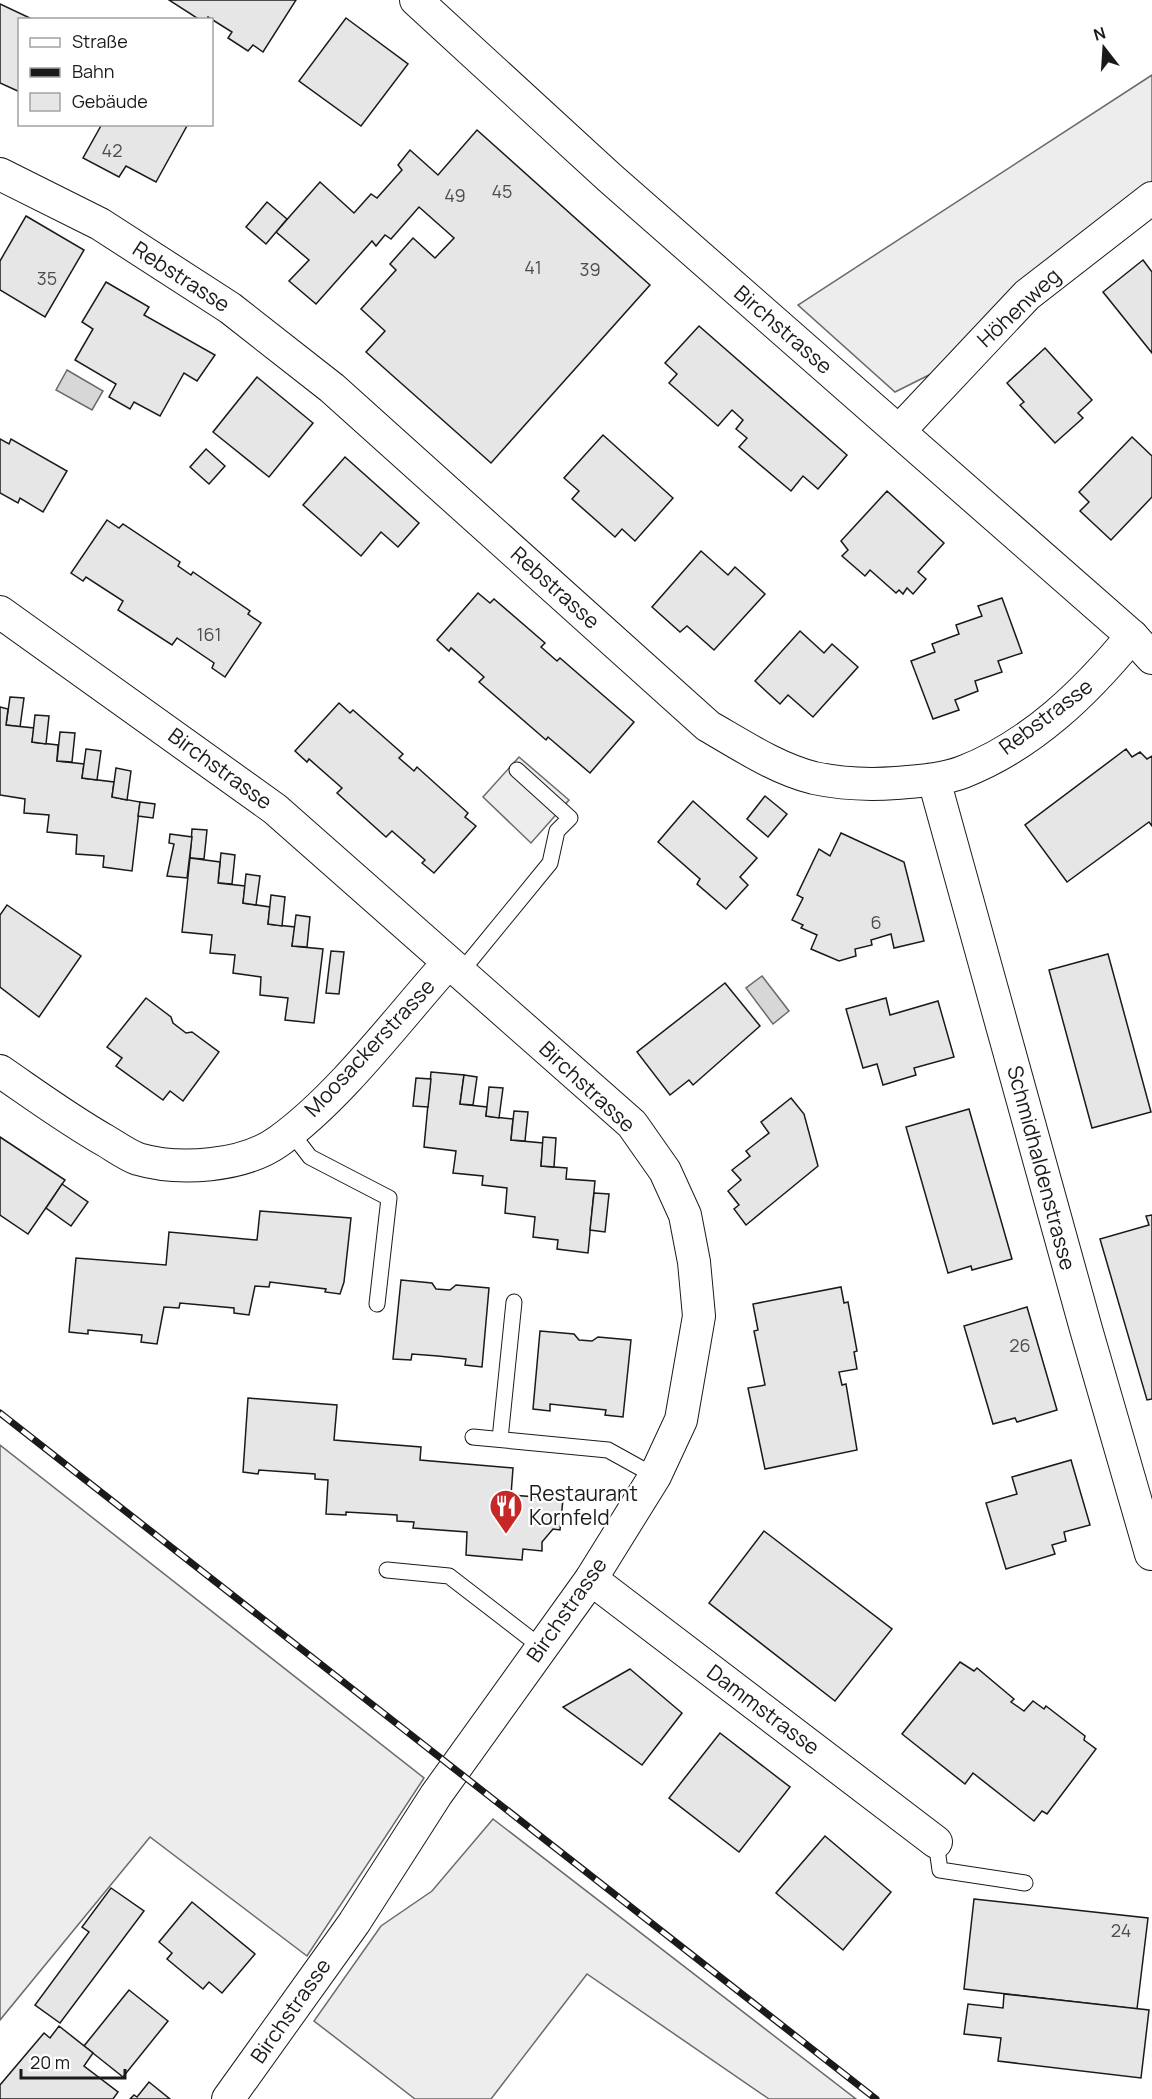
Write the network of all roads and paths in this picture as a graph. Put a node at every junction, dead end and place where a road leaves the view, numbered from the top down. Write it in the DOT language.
graph roads {
  1 [pos="416,0"];
  2 [pos="0,174"];
  3 [pos="1152,198"];
  4 [pos="899,431"];
  5 [pos="0,612"];
  6 [pos="1142,647"];
  7 [pos="517,770"];
  8 [pos="934,780"];
  9 [pos="454,968"];
  10 [pos="0,1071"];
  11 [pos="290,1131"];
  12 [pos="514,1302"];
  13 [pos="376,1304"];
  14 [pos="473,1437"];
  15 [pos="500,1439"];
  16 [pos="655,1476"];
  17 [pos="1151,1554"];
  18 [pos="387,1570"];
  19 [pos="591,1579"];
  20 [pos="541,1647"];
  21 [pos="936,1842"];
  22 [pos="1025,1883"];
  23 [pos="228,2099"];
  1 -- 4 [label="street, Birchstrasse"];
  2 -- 8 [label="street, Rebstrasse"];
  3 -- 4 [label="street, Höhenweg"];
  4 -- 6 [label="street, Birchstrasse"];
  5 -- 9 [label="street, Birchstrasse"];
  6 -- 8 [label="street, Rebstrasse"];
  7 -- 9 [label="lane"];
  8 -- 17 [label="street, Schmidhaldenstrasse"];
  9 -- 11 [label="street, Moosackerstrasse"];
  9 -- 16 [label="street, Birchstrasse"];
  10 -- 11 [label="street, Moosackerstrasse"];
  11 -- 13 [label="lane"];
  12 -- 15 [label="lane"];
  14 -- 15 [label="lane"];
  15 -- 16 [label="lane"];
  16 -- 19 [label="street, Birchstrasse"];
  18 -- 20 [label="lane"];
  19 -- 20 [label="street, Birchstrasse"];
  19 -- 21 [label="street, Dammstrasse"];
  20 -- 23 [label="street, Birchstrasse"];
  21 -- 22 [label="lane"];
}
